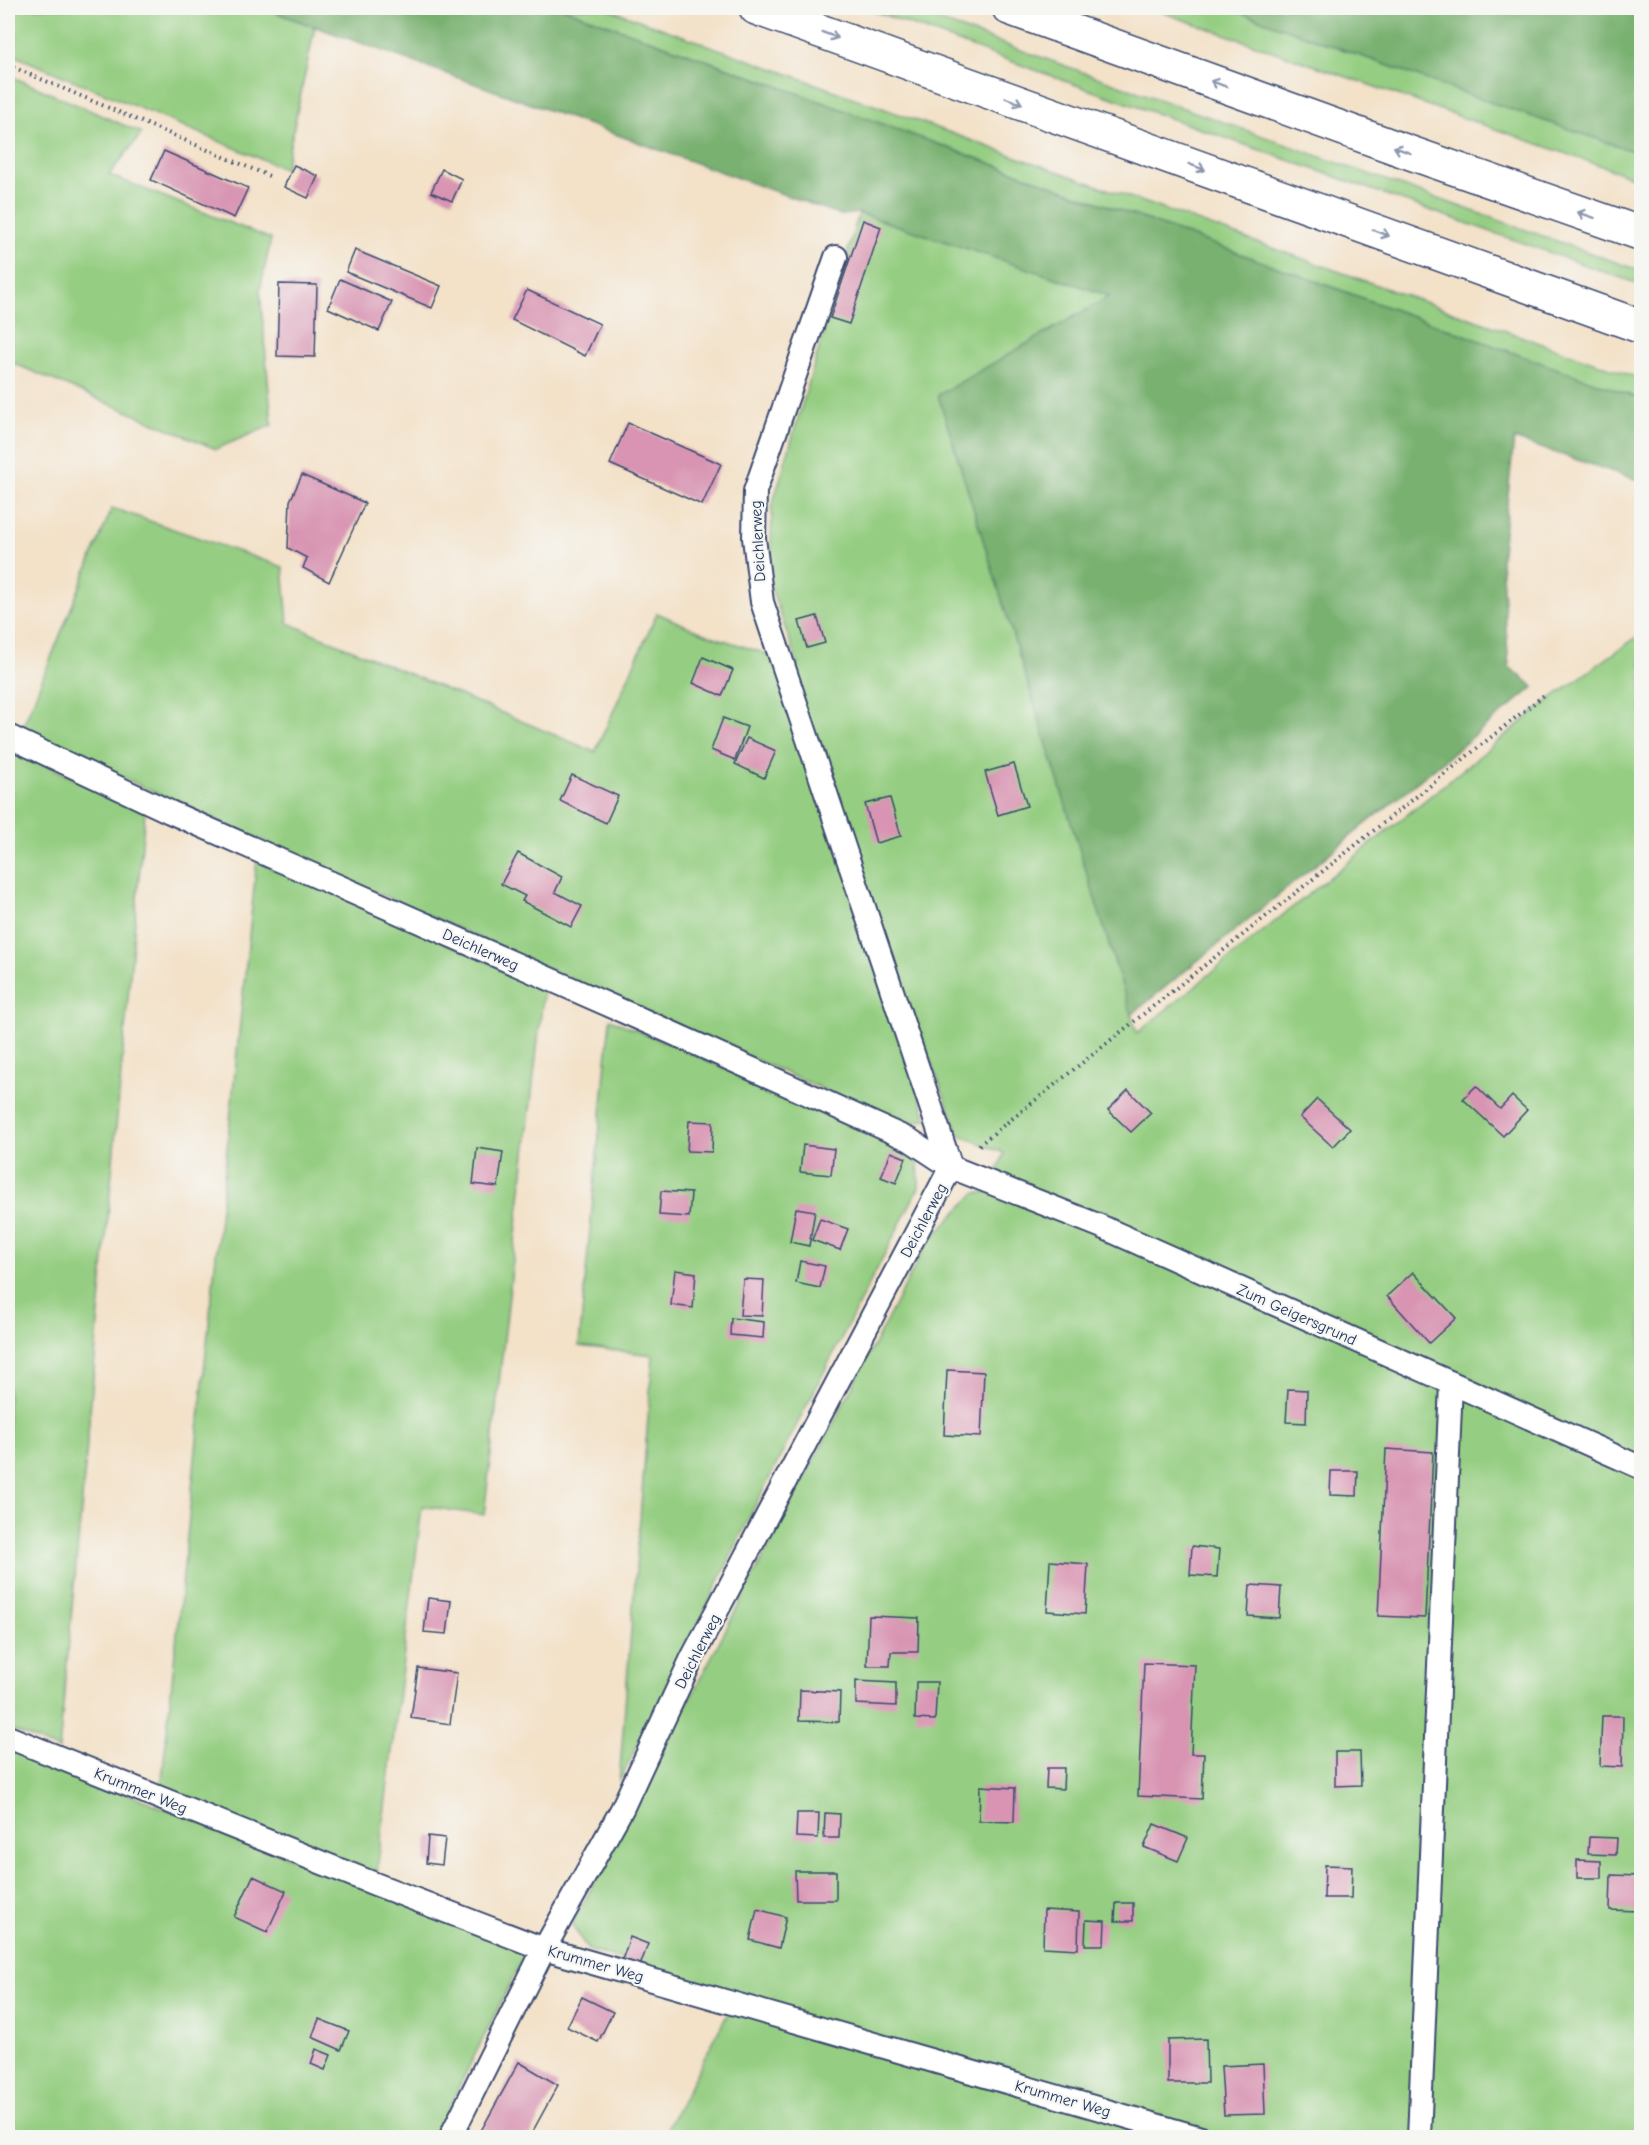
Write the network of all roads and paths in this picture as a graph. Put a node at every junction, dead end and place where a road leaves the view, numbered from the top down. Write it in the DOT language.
graph roads {
  1 [pos="756,8"];
  2 [pos="1009,8"];
  3 [pos="8,65"];
  4 [pos="269,176"];
  5 [pos="1641,234"];
  6 [pos="836,257"];
  7 [pos="1641,327"];
  8 [pos="1544,695"];
  9 [pos="8,736"];
  10 [pos="951,1167"];
  11 [pos="1451,1383"];
  12 [pos="1641,1468"];
  13 [pos="8,1737"];
  14 [pos="544,1949"];
  15 [pos="450,2138"];
  16 [pos="1201,2138"];
  17 [pos="1419,2138"];
  1 -- 7 [label="highway, one-way"];
  5 -- 2 [label="highway, one-way"];
  3 -- 4 [label="path"];
  6 -- 10 [label="lane, Deichlerweg"];
  8 -- 10 [label="path"];
  9 -- 10 [label="lane, Deichlerweg"];
  10 -- 11 [label="lane, Zum Geigersgrund"];
  10 -- 14 [label="lane, Deichlerweg"];
  11 -- 12 [label="lane, Zum Geigersgrund"];
  11 -- 17 [label="lane"];
  13 -- 14 [label="lane, Krummer Weg"];
  14 -- 15 [label="lane, Deichlerweg"];
  14 -- 16 [label="lane, Krummer Weg"];
}
